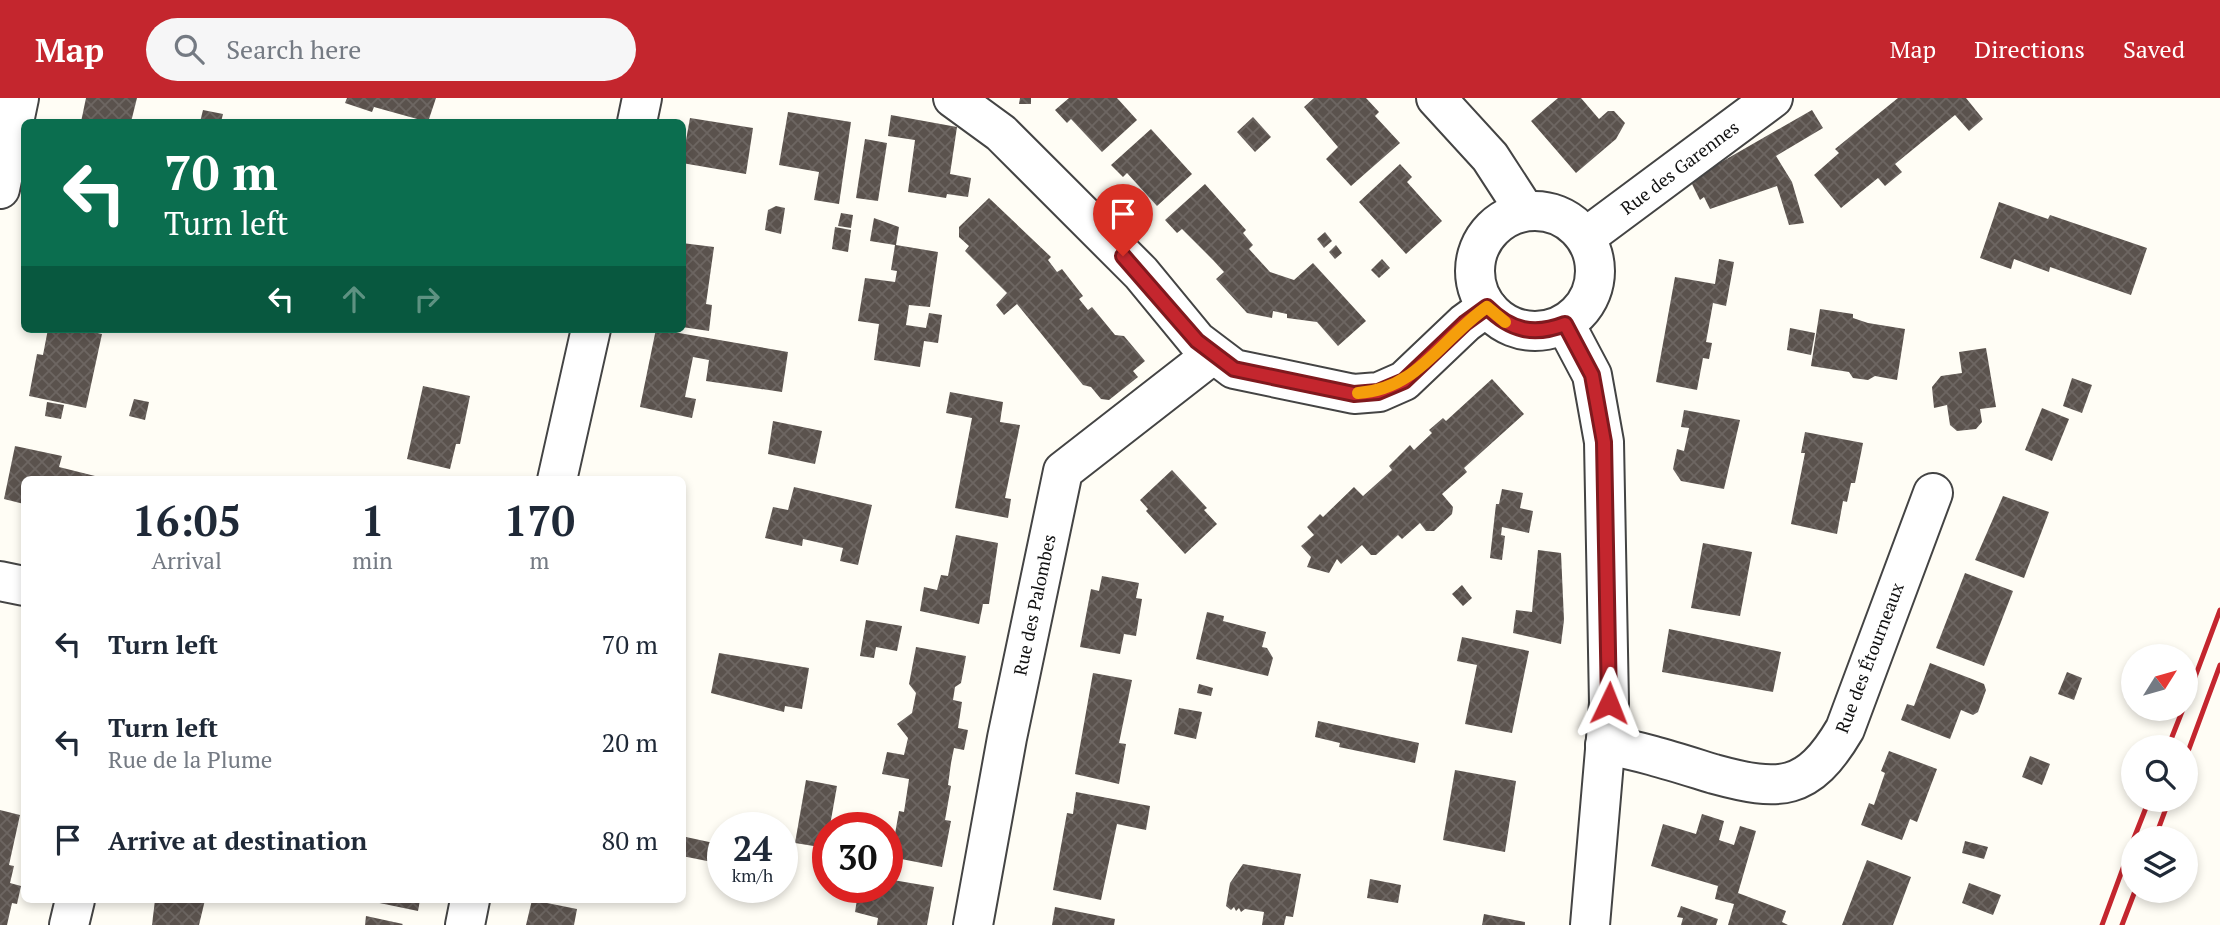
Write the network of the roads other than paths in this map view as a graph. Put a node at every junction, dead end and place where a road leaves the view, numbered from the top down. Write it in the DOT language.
graph roads {
  1 [pos="19,98"];
  2 [pos="642,98"];
  3 [pos="953,98"];
  4 [pos="1436,98"];
  5 [pos="1773,98"];
  6 [pos="638,119"];
  7 [pos="0,188"];
  8 [pos="1525,211"];
  9 [pos="1586,237"];
  10 [pos="1487,307"];
  11 [pos="1565,324"];
  12 [pos="590,333"];
  13 [pos="1212,355"];
  14 [pos="558,476"];
  15 [pos="1933,494"];
  16 [pos="0,581"];
  17 [pos="21,585"];
  18 [pos="1605,745"];
  19 [pos="74,903"];
  20 [pos="469,903"];
  21 [pos="69,925"];
  22 [pos="465,925"];
  23 [pos="973,925"];
  24 [pos="1590,925"];
  1 -- 7 [label="street"];
  2 -- 6 [label="street"];
  3 -- 13 [label="street"];
  4 -- 8 [label="street"];
  5 -- 9 [label="street, Rue des Garennes"];
  8 -- 9 [label="street"];
  8 -- 10 [label="street"];
  9 -- 11 [label="street"];
  10 -- 11 [label="street"];
  10 -- 13 [label="street"];
  11 -- 18 [label="street"];
  12 -- 14 [label="street"];
  13 -- 23 [label="street, Rue des Palombes"];
  15 -- 18 [label="street, Rue des Étourneaux"];
  16 -- 17 [label="street"];
  18 -- 24 [label="street"];
  19 -- 21 [label="street"];
  20 -- 22 [label="street"];
}
